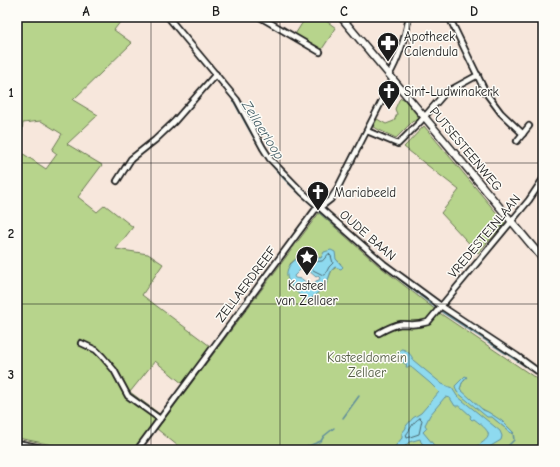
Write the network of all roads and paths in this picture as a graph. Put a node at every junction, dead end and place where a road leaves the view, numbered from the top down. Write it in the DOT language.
graph roads {
  1 [pos="168,17"];
  2 [pos="260,17"];
  3 [pos="342,17"];
  4 [pos="408,17"];
  5 [pos="451,17"];
  6 [pos="320,52"];
  7 [pos="216,74"];
  8 [pos="478,75"];
  9 [pos="391,77"];
  10 [pos="424,116"];
  11 [pos="529,126"];
  12 [pos="367,131"];
  13 [pos="523,134"];
  14 [pos="517,141"];
  15 [pos="543,179"];
  16 [pos="117,181"];
  17 [pos="318,206"];
  18 [pos="511,221"];
  19 [pos="543,259"];
  20 [pos="441,306"];
  21 [pos="379,333"];
  22 [pos="81,343"];
  23 [pos="543,375"];
  24 [pos="160,419"];
  25 [pos="17,443"];
  26 [pos="51,450"];
  27 [pos="137,450"];
  1 -- 7 [label="street, OUDE BAAN"];
  2 -- 6 [label="street"];
  3 -- 9 [label="main road, PUTSESTEENWEG"];
  4 -- 9 [label="street, ZELLAERDREEF"];
  5 -- 8 [label="street"];
  7 -- 16 [label="street"];
  7 -- 17 [label="street, OUDE BAAN"];
  8 -- 10 [label="street"];
  8 -- 13 [label="street"];
  9 -- 10 [label="main road, PUTSESTEENWEG"];
  9 -- 12 [label="street, ZELLAERDREEF"];
  10 -- 12 [label="street"];
  10 -- 18 [label="main road, PUTSESTEENWEG"];
  11 -- 13 [label="street"];
  12 -- 17 [label="street, ZELLAERDREEF"];
  13 -- 14 [label="street"];
  15 -- 18 [label="street, VREDESTEINLAAN"];
  17 -- 20 [label="street, OUDE BAAN"];
  17 -- 24 [label="street, ZELLAERDREEF"];
  18 -- 19 [label="main road, PUTSESTEENWEG"];
  18 -- 20 [label="street, VREDESTEINLAAN"];
  20 -- 21 [label="street, VREDESTEINLAAN"];
  20 -- 23 [label="street, OUDE BAAN"];
  22 -- 24 [label="street"];
  24 -- 27 [label="street, ZELLAERDREEF"];
  25 -- 26 [label="street"];
}
